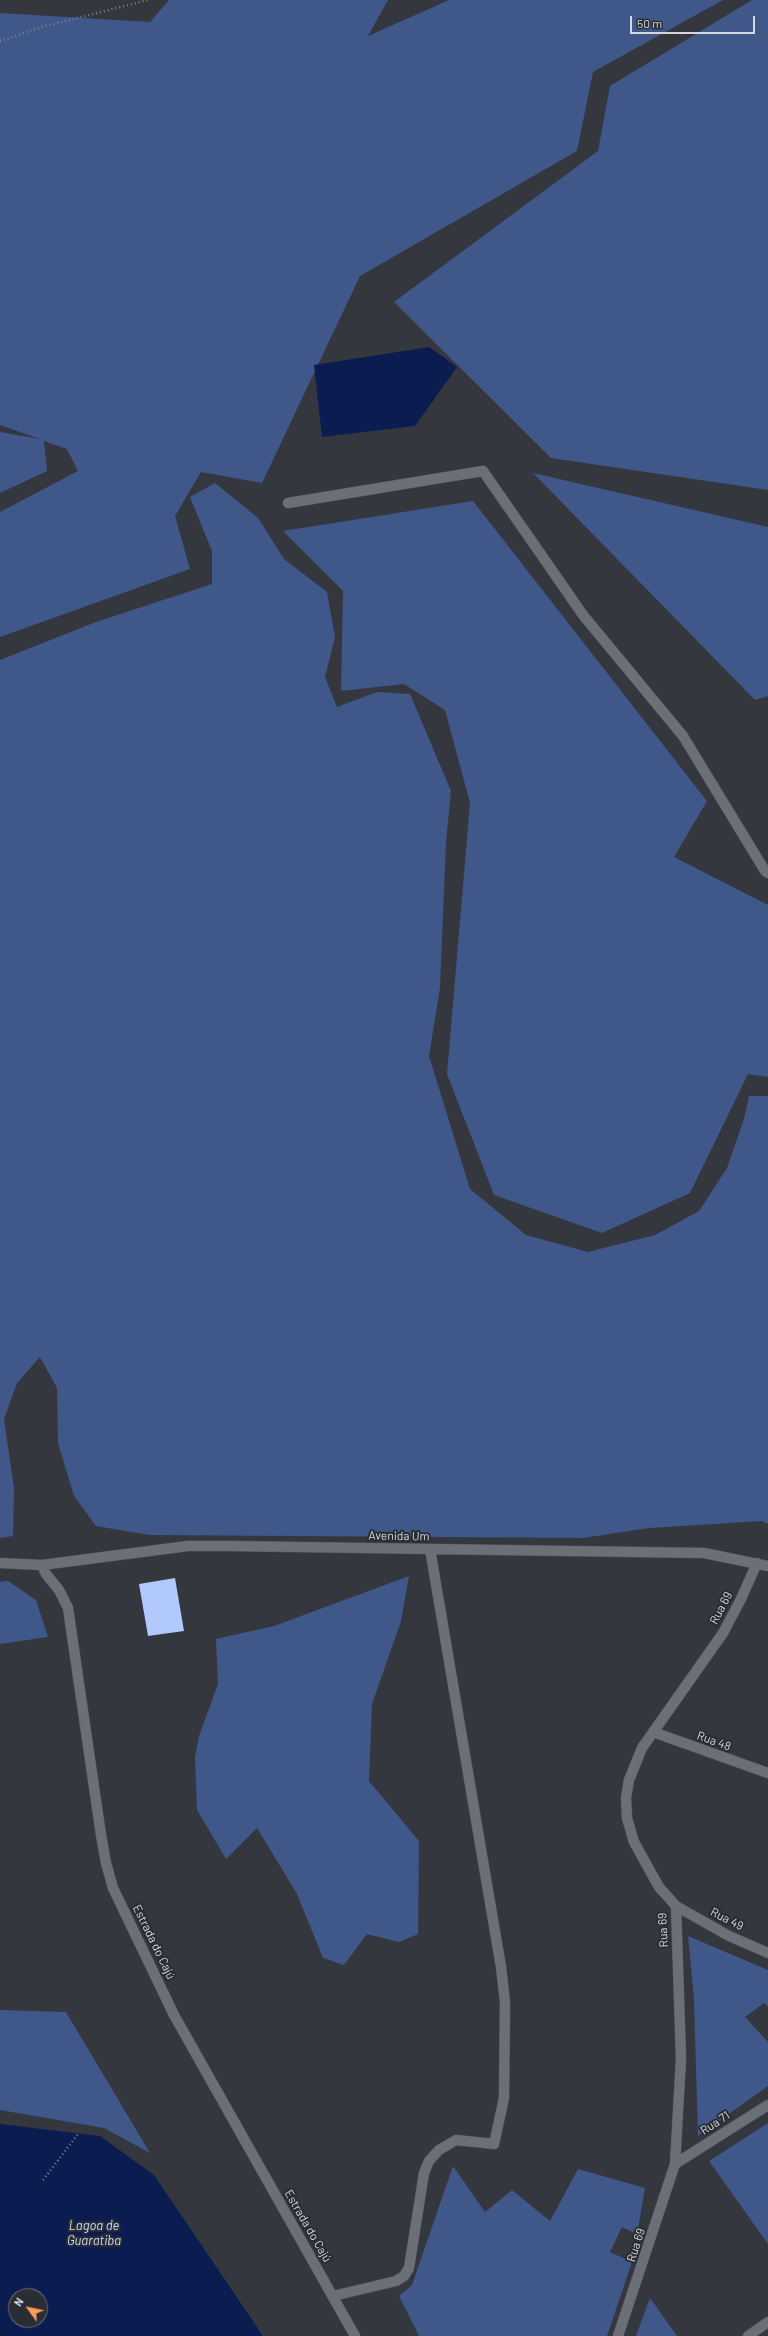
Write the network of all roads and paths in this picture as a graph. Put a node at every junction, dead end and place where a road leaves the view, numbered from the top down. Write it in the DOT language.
graph roads {
  1 [pos="148,0"];
  2 [pos="0,41"];
  3 [pos="288,503"];
  4 [pos="768,873"];
  5 [pos="430,1549"];
  6 [pos="0,1563"];
  7 [pos="756,1563"];
  8 [pos="42,1565"];
  9 [pos="768,1566"];
  10 [pos="653,1732"];
  11 [pos="768,1773"];
  12 [pos="676,1906"];
  13 [pos="768,1953"];
  14 [pos="768,2105"];
  15 [pos="78,2134"];
  16 [pos="675,2164"];
  17 [pos="43,2180"];
  18 [pos="333,2296"];
  19 [pos="768,2322"];
  20 [pos="355,2336"];
  21 [pos="618,2336"];
  22 [pos="748,2336"];
  1 -- 2 [label="path"];
  3 -- 4 [label="street"];
  5 -- 7 [label="street, Avenida Um"];
  5 -- 8 [label="street, Avenida Um"];
  5 -- 18 [label="street"];
  6 -- 8 [label="street"];
  7 -- 9 [label="street, Avenida Um"];
  7 -- 10 [label="street, Rua 69"];
  8 -- 18 [label="street, Estrada do Cajú"];
  10 -- 11 [label="street, Rua 48"];
  10 -- 12 [label="street, Rua 69"];
  12 -- 13 [label="street, Rua 49"];
  12 -- 16 [label="street, Rua 69"];
  14 -- 16 [label="street, Rua 71"];
  15 -- 17 [label="path"];
  16 -- 21 [label="street, Rua 69"];
  18 -- 20 [label="street, Estrada do Cajú"];
  19 -- 22 [label="street"];
}
